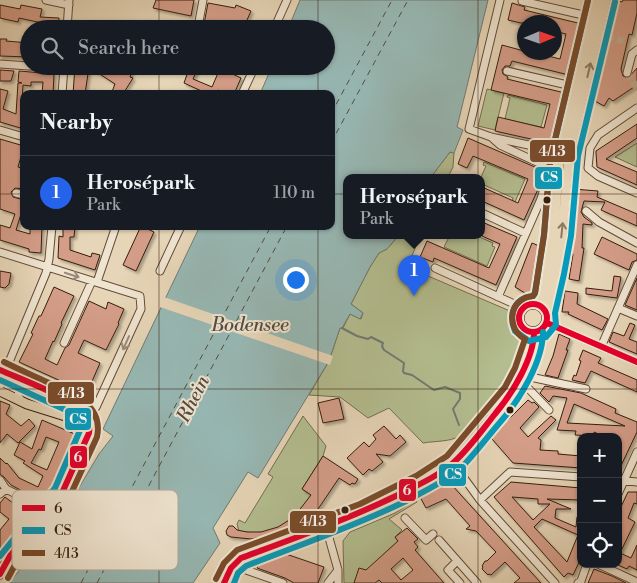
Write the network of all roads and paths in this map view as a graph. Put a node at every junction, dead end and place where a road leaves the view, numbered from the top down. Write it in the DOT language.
graph roads {
  1 [pos="46,0"];
  2 [pos="202,0"];
  3 [pos="287,0"];
  4 [pos="500,0"];
  5 [pos="597,0"];
  6 [pos="606,0"];
  7 [pos="522,1"];
  8 [pos="69,2"];
  9 [pos="592,17"];
  10 [pos="68,20"];
  11 [pos="199,20"];
  12 [pos="278,20"];
  13 [pos="637,50"];
  14 [pos="0,64"];
  15 [pos="20,65"];
  16 [pos="507,71"];
  17 [pos="627,73"];
  18 [pos="63,75"];
  19 [pos="251,75"];
  20 [pos="576,87"];
  21 [pos="62,90"];
  22 [pos="244,90"];
  23 [pos="637,108"];
  24 [pos="0,130"];
  25 [pos="20,136"];
  26 [pos="491,137"];
  27 [pos="535,147"];
  28 [pos="561,152"];
  29 [pos="532,160"];
  30 [pos="554,170"];
  31 [pos="16,193"];
  32 [pos="637,193"];
  33 [pos="20,194"];
  34 [pos="586,211"];
  35 [pos="485,214"];
  36 [pos="52,230"];
  37 [pos="114,230"];
  38 [pos="179,230"];
  39 [pos="526,233"];
  40 [pos="637,243"];
  41 [pos="0,252"];
  42 [pos="516,263"];
  43 [pos="48,267"];
  44 [pos="435,268"];
  45 [pos="636,269"];
  46 [pos="160,271"];
  47 [pos="94,282"];
  48 [pos="502,288"];
  49 [pos="498,297"];
  50 [pos="538,305"];
  51 [pos="618,308"];
  52 [pos="522,310"];
  53 [pos="546,312"];
  54 [pos="637,316"];
  55 [pos="547,323"];
  56 [pos="534,332"];
  57 [pos="64,343"];
  58 [pos="601,347"];
  59 [pos="637,362"];
  60 [pos="3,369"];
  61 [pos="519,379"];
  62 [pos="31,384"];
  63 [pos="0,385"];
  64 [pos="586,390"];
  65 [pos="0,391"];
  66 [pos="26,404"];
  67 [pos="549,410"];
  68 [pos="84,411"];
  69 [pos="86,438"];
  70 [pos="637,452"];
  71 [pos="453,463"];
  72 [pos="577,477"];
  73 [pos="622,479"];
  74 [pos="0,480"];
  75 [pos="622,481"];
  76 [pos="637,482"];
  77 [pos="63,490"];
  78 [pos="3,492"];
  79 [pos="480,500"];
  80 [pos="405,518"];
  81 [pos="326,527"];
  82 [pos="433,534"];
  83 [pos="439,540"];
  84 [pos="12,554"];
  85 [pos="457,561"];
  86 [pos="586,568"];
  87 [pos="607,568"];
  88 [pos="246,570"];
  89 [pos="338,570"];
  90 [pos="0,574"];
  91 [pos="471,576"];
  92 [pos="637,582"];
  93 [pos="224,583"];
  94 [pos="283,583"];
  95 [pos="328,583"];
  96 [pos="338,583"];
  97 [pos="462,583"];
  98 [pos="477,583"];
  99 [pos="556,583"];
  100 [pos="578,583"];
  1 -- 8 [label="street"];
  2 -- 11 [label="street"];
  3 -- 12 [label="street"];
  4 -- 26 [label="street"];
  5 -- 9 [label="main road"];
  53 -- 6 [label="main road, one-way"];
  7 -- 9 [label="street"];
  8 -- 10 [label="street"];
  9 -- 20 [label="main road"];
  13 -- 17 [label="street"];
  14 -- 15 [label="street"];
  16 -- 20 [label="street"];
  18 -- 21 [label="street"];
  19 -- 22 [label="street"];
  20 -- 28 [label="main road"];
  23 -- 32 [label="street"];
  24 -- 25 [label="street"];
  26 -- 27 [label="street"];
  26 -- 29 [label="street"];
  27 -- 28 [label="street"];
  27 -- 29 [label="street"];
  28 -- 30 [label="main road"];
  29 -- 30 [label="street"];
  30 -- 39 [label="street"];
  30 -- 50 [label="main road"];
  31 -- 33 [label="street"];
  34 -- 40 [label="street"];
  35 -- 39 [label="street"];
  36 -- 43 [label="street"];
  37 -- 47 [label="street"];
  38 -- 46 [label="street"];
  39 -- 48 [label="street"];
  41 -- 43 [label="street"];
  42 -- 48 [label="street"];
  43 -- 47 [label="street, one-way"];
  43 -- 60 [label="street"];
  44 -- 49 [label="street"];
  45 -- 51 [label="street"];
  47 -- 57 [label="street"];
  47 -- 68 [label="street, one-way"];
  48 -- 49 [label="street"];
  49 -- 52 [label="street"];
  50 -- 52 [label="main road"];
  50 -- 53 [label="main road"];
  51 -- 54 [label="street"];
  51 -- 58 [label="street"];
  52 -- 56 [label="main road"];
  53 -- 55 [label="main road"];
  55 -- 56 [label="main road"];
  55 -- 58 [label="street"];
  56 -- 61 [label="main road"];
  58 -- 59 [label="street"];
  60 -- 62 [label="main road"];
  60 -- 63 [label="street"];
  61 -- 64 [label="street"];
  61 -- 67 [label="street"];
  61 -- 71 [label="main road"];
  62 -- 66 [label="street"];
  62 -- 68 [label="main road"];
  65 -- 66 [label="main road"];
  66 -- 69 [label="main road"];
  68 -- 69 [label="main road"];
  69 -- 77 [label="main road"];
  70 -- 73 [label="street"];
  71 -- 79 [label="street"];
  71 -- 81 [label="main road"];
  72 -- 79 [label="street"];
  74 -- 78 [label="street"];
  75 -- 76 [label="street"];
  79 -- 99 [label="street"];
  80 -- 82 [label="street"];
  81 -- 89 [label="street"];
  81 -- 93 [label="main road"];
  83 -- 85 [label="street"];
  84 -- 90 [label="main road"];
  85 -- 91 [label="street"];
  85 -- 97 [label="street"];
  86 -- 100 [label="street"];
  87 -- 92 [label="street"];
  88 -- 94 [label="street"];
  89 -- 95 [label="street"];
  89 -- 96 [label="street"];
  91 -- 97 [label="street"];
  91 -- 98 [label="street"];
}
